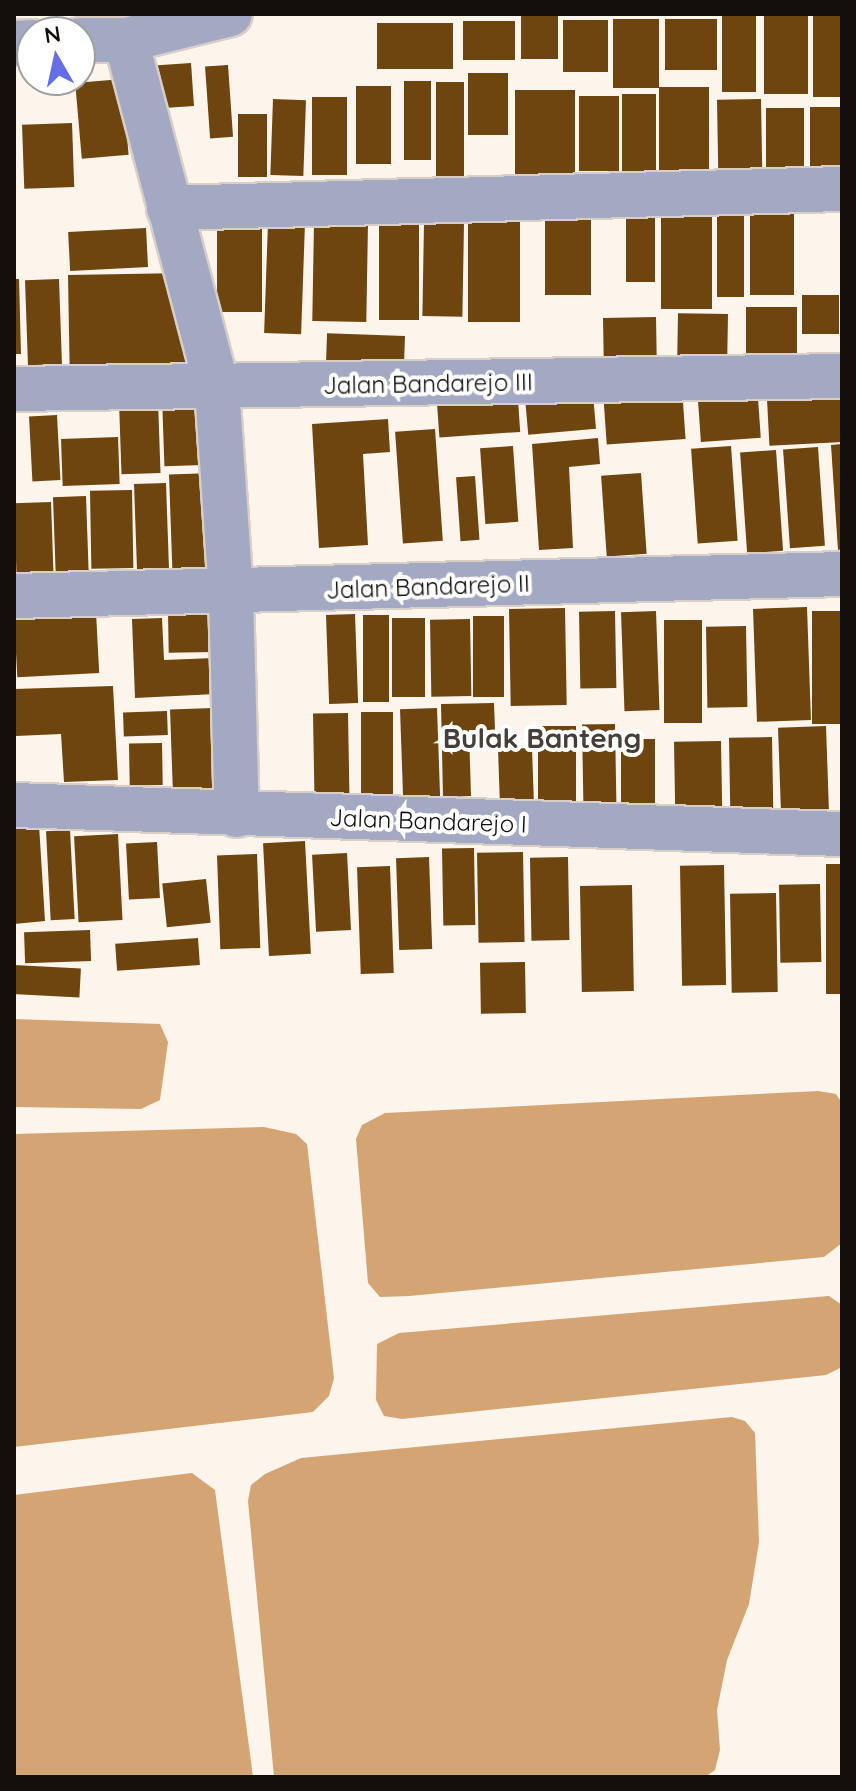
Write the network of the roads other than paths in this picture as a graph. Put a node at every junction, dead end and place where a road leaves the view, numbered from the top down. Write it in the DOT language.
graph roads {
  1 [pos="230,14"];
  2 [pos="96,40"];
  3 [pos="126,40"];
  4 [pos="842,189"];
  5 [pos="169,208"];
  6 [pos="842,376"];
  7 [pos="217,388"];
  8 [pos="14,389"];
  9 [pos="842,574"];
  10 [pos="231,593"];
  11 [pos="14,596"];
  12 [pos="14,805"];
  13 [pos="237,815"];
  14 [pos="842,834"];
  1 -- 3 [label="street"];
  2 -- 3 [label="street"];
  3 -- 5 [label="street"];
  4 -- 5 [label="street"];
  5 -- 7 [label="street"];
  6 -- 7 [label="street, Jalan Bandarejo III"];
  7 -- 8 [label="street, Jalan Bandarejo III"];
  7 -- 10 [label="street"];
  9 -- 10 [label="street, Jalan Bandarejo II"];
  10 -- 11 [label="street, Jalan Bandarejo II"];
  10 -- 13 [label="street"];
  12 -- 13 [label="street, Jalan Bandarejo I"];
  13 -- 14 [label="street, Jalan Bandarejo I"];
}
